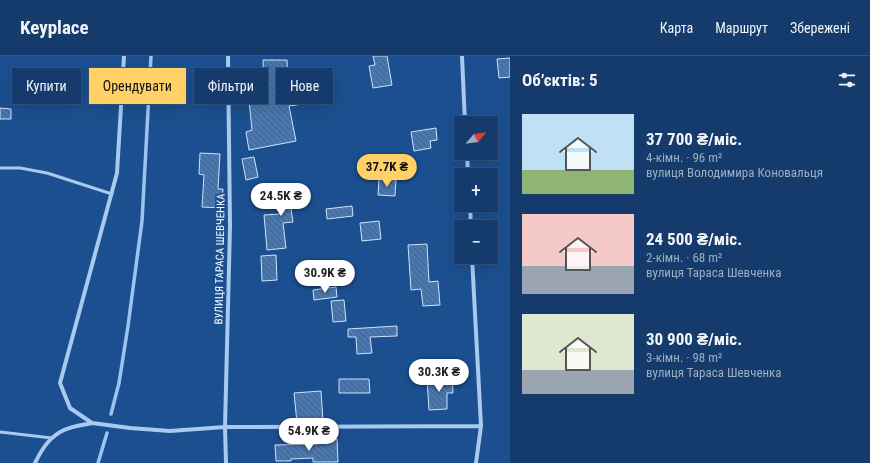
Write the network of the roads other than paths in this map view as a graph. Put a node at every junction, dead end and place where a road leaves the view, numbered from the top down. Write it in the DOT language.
graph roads {
  1 [pos="124,56"];
  2 [pos="228,56"];
  3 [pos="462,56"];
  4 [pos="465,116"];
  5 [pos="0,168"];
  6 [pos="112,194"];
  7 [pos="472,264"];
  8 [pos="92,423"];
  9 [pos="481,426"];
  10 [pos="225,427"];
  11 [pos="0,432"];
  12 [pos="52,438"];
  13 [pos="35,463"];
  14 [pos="226,463"];
  15 [pos="476,463"];
  1 -- 6 [label="street"];
  2 -- 10 [label="street, ВУЛИЦЯ ТАРАСА ШЕВЧЕНКА"];
  3 -- 4 [label="street"];
  5 -- 6 [label="lane"];
  6 -- 8 [label="street"];
  7 -- 9 [label="street"];
  8 -- 10 [label="street"];
  8 -- 12 [label="street"];
  9 -- 10 [label="street"];
  9 -- 15 [label="street"];
  10 -- 14 [label="street, ВУЛИЦЯ ТАРАСА ШЕВЧЕНКА"];
  11 -- 12 [label="lane"];
  12 -- 13 [label="street"];
}
